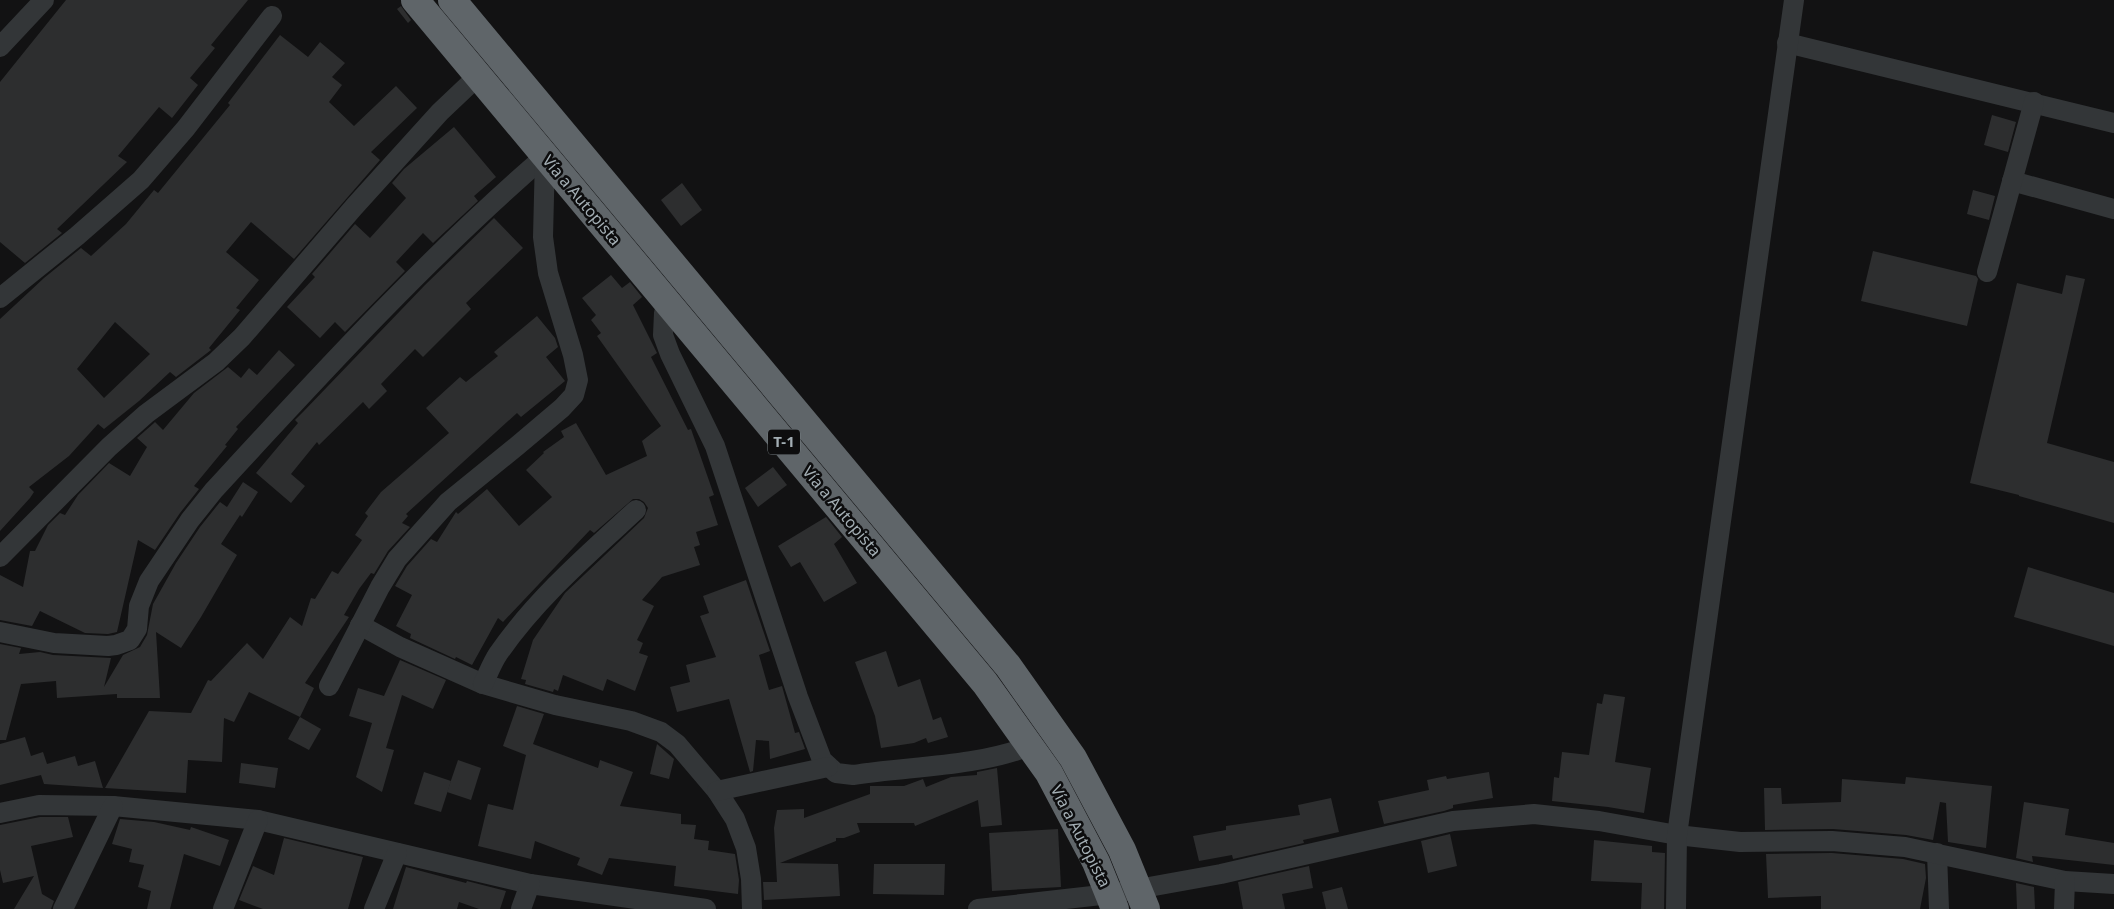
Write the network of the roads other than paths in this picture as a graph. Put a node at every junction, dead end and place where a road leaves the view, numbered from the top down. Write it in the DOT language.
graph roads {
  1 [pos="415,0"];
  2 [pos="452,0"];
  3 [pos="1794,0"];
  4 [pos="32,5"];
  5 [pos="272,16"];
  6 [pos="1787,43"];
  7 [pos="0,47"];
  8 [pos="478,76"];
  9 [pos="2034,102"];
  10 [pos="2114,123"];
  11 [pos="545,156"];
  12 [pos="2012,181"];
  13 [pos="2114,210"];
  14 [pos="1987,272"];
  15 [pos="0,298"];
  16 [pos="670,305"];
  17 [pos="636,510"];
  18 [pos="0,557"];
  19 [pos="360,625"];
  20 [pos="0,632"];
  21 [pos="483,684"];
  22 [pos="329,686"];
  23 [pos="1030,746"];
  24 [pos="828,768"];
  25 [pos="717,791"];
  26 [pos="113,806"];
  27 [pos="0,813"];
  28 [pos="258,820"];
  29 [pos="1676,835"];
  30 [pos="396,853"];
  31 [pos="1937,854"];
  32 [pos="2064,881"];
  33 [pos="530,884"];
  34 [pos="2114,884"];
  35 [pos="1143,899"];
  36 [pos="1113,902"];
  37 [pos="660,905"];
  38 [pos="63,909"];
  39 [pos="222,909"];
  40 [pos="374,909"];
  41 [pos="521,909"];
  42 [pos="706,909"];
  43 [pos="752,909"];
  44 [pos="978,909"];
  45 [pos="1676,909"];
  46 [pos="1939,909"];
  47 [pos="2064,909"];
  1 -- 8 [label="highway, Vía a Autopista / T-1"];
  2 -- 35 [label="highway, Vía a Autopista / T-1"];
  3 -- 6 [label="street"];
  4 -- 7 [label="street"];
  5 -- 15 [label="street"];
  6 -- 9 [label="street"];
  6 -- 29 [label="street"];
  8 -- 11 [label="highway, Vía a Autopista / T-1"];
  8 -- 18 [label="street"];
  9 -- 10 [label="street"];
  9 -- 12 [label="street"];
  11 -- 16 [label="highway, Vía a Autopista / T-1"];
  11 -- 19 [label="street"];
  11 -- 20 [label="street"];
  12 -- 13 [label="street"];
  12 -- 14 [label="street"];
  16 -- 23 [label="highway, Vía a Autopista / T-1"];
  16 -- 24 [label="street"];
  17 -- 21 [label="street"];
  19 -- 21 [label="street"];
  19 -- 22 [label="street"];
  21 -- 25 [label="street"];
  23 -- 24 [label="street"];
  23 -- 36 [label="highway, Vía a Autopista / T-1"];
  24 -- 25 [label="street"];
  25 -- 43 [label="street"];
  26 -- 27 [label="street"];
  26 -- 28 [label="street"];
  26 -- 38 [label="street"];
  28 -- 30 [label="street"];
  28 -- 39 [label="street"];
  29 -- 31 [label="street"];
  29 -- 35 [label="street"];
  29 -- 45 [label="street"];
  30 -- 33 [label="street"];
  30 -- 40 [label="street"];
  31 -- 32 [label="street"];
  31 -- 46 [label="street"];
  32 -- 34 [label="street"];
  32 -- 47 [label="street"];
  33 -- 37 [label="street"];
  33 -- 41 [label="street"];
  35 -- 36 [label="street"];
  36 -- 44 [label="street"];
  37 -- 42 [label="street"];
}
